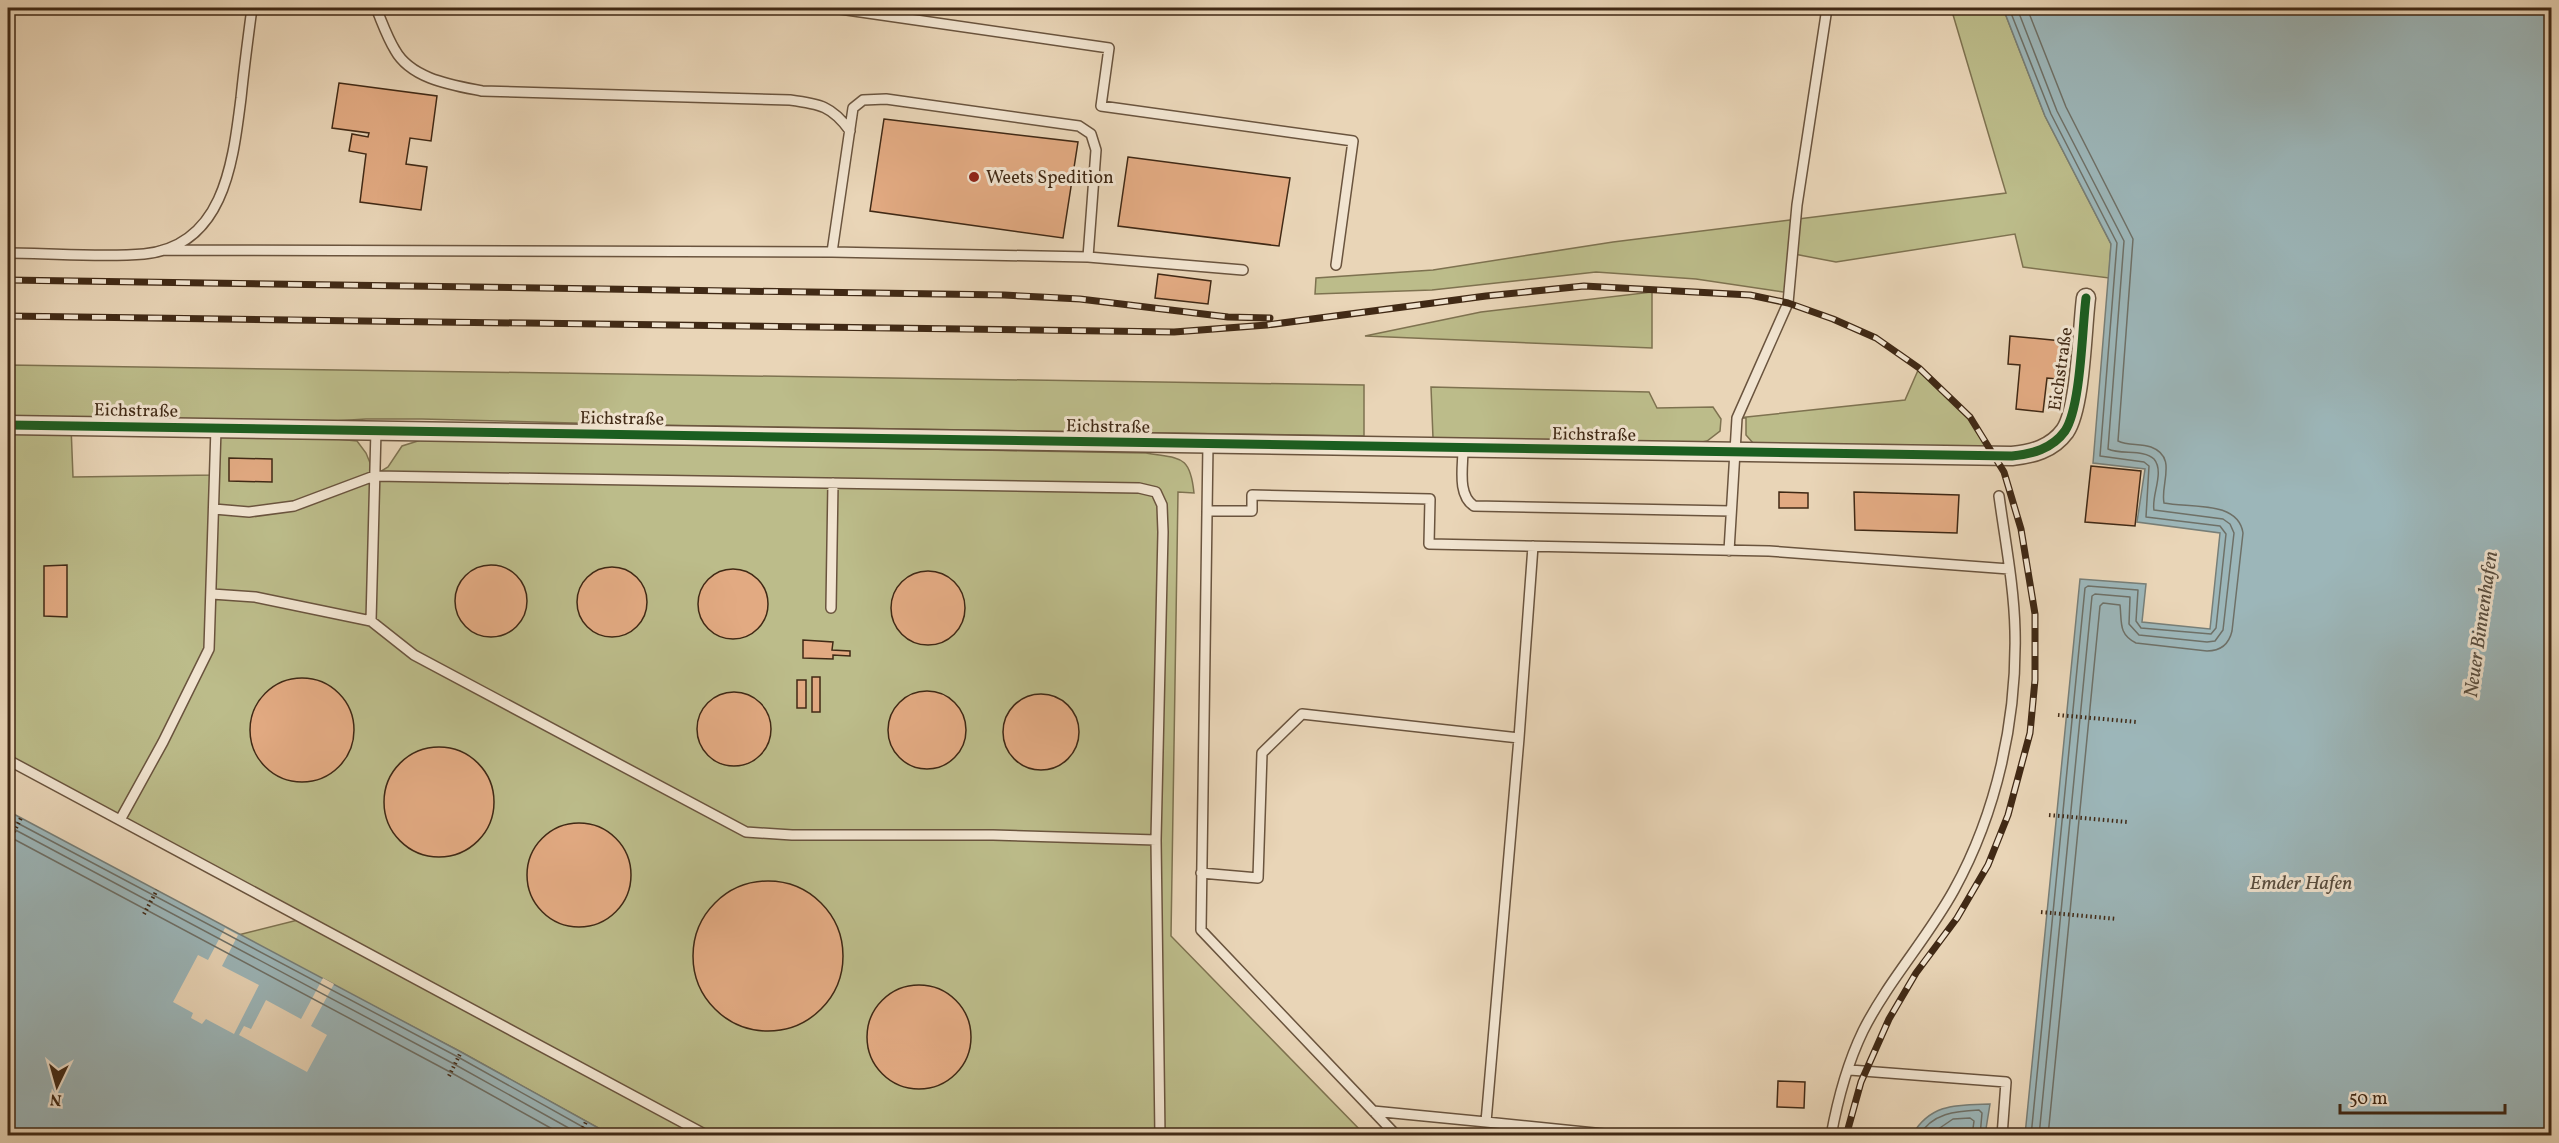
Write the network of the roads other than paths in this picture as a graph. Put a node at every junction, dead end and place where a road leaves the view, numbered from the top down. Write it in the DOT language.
graph roads {
  1 [pos="252,8"];
  2 [pos="376,8"];
  3 [pos="833,8"];
  4 [pos="1827,8"];
  5 [pos="850,131"];
  6 [pos="163,250"];
  7 [pos="832,252"];
  8 [pos="8,253"];
  9 [pos="1088,257"];
  10 [pos="1336,266"];
  11 [pos="1243,270"];
  12 [pos="2086,298"];
  13 [pos="8,425"];
  14 [pos="216,428"];
  15 [pos="376,430"];
  16 [pos="1208,444"];
  17 [pos="1463,449"];
  18 [pos="1735,452"];
  19 [pos="374,476"];
  20 [pos="833,483"];
  21 [pos="1999,495"];
  22 [pos="214,509"];
  23 [pos="1207,511"];
  24 [pos="1731,511"];
  25 [pos="1533,546"];
  26 [pos="1729,551"];
  27 [pos="2009,569"];
  28 [pos="212,594"];
  29 [pos="831,608"];
  30 [pos="371,621"];
  31 [pos="1519,738"];
  32 [pos="8,760"];
  33 [pos="120,820"];
  34 [pos="1156,840"];
  35 [pos="1201,873"];
  36 [pos="1850,1070"];
  37 [pos="1373,1111"];
  38 [pos="1486,1122"];
  39 [pos="708,1136"];
  40 [pos="1160,1136"];
  41 [pos="1397,1136"];
  42 [pos="1624,1136"];
  43 [pos="1831,1136"];
  44 [pos="2002,1136"];
  1 -- 6 [label="lane"];
  2 -- 5 [label="lane"];
  3 -- 10 [label="lane"];
  4 -- 18 [label="lane"];
  5 -- 7 [label="lane"];
  5 -- 9 [label="lane"];
  6 -- 7 [label="lane"];
  6 -- 8 [label="lane"];
  7 -- 9 [label="lane"];
  9 -- 11 [label="lane"];
  12 -- 18 [label="street, Eichstraße"];
  13 -- 14 [label="street, Eichstraße"];
  14 -- 15 [label="street, Eichstraße"];
  14 -- 22 [label="lane"];
  15 -- 16 [label="street, Eichstraße"];
  15 -- 19 [label="lane"];
  16 -- 17 [label="street, Eichstraße"];
  16 -- 23 [label="lane"];
  17 -- 18 [label="street, Eichstraße"];
  17 -- 24 [label="lane"];
  18 -- 24 [label="lane"];
  19 -- 20 [label="lane"];
  19 -- 22 [label="lane"];
  19 -- 30 [label="lane"];
  20 -- 29 [label="lane"];
  20 -- 34 [label="lane"];
  21 -- 27 [label="lane"];
  22 -- 28 [label="lane"];
  23 -- 25 [label="lane"];
  23 -- 35 [label="lane"];
  24 -- 26 [label="lane"];
  25 -- 26 [label="lane"];
  25 -- 31 [label="lane"];
  26 -- 27 [label="lane"];
  27 -- 36 [label="lane"];
  28 -- 30 [label="lane"];
  28 -- 33 [label="lane"];
  30 -- 34 [label="lane"];
  31 -- 35 [label="lane"];
  31 -- 38 [label="lane"];
  32 -- 33 [label="lane"];
  33 -- 39 [label="lane"];
  34 -- 40 [label="lane"];
  35 -- 37 [label="lane"];
  36 -- 43 [label="lane"];
  36 -- 44 [label="lane"];
  37 -- 38 [label="lane"];
  37 -- 41 [label="lane"];
  38 -- 42 [label="lane"];
}
